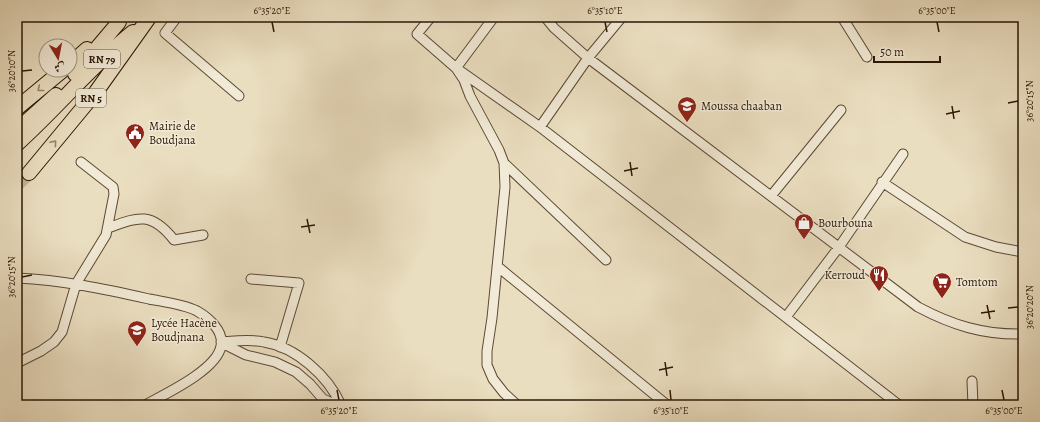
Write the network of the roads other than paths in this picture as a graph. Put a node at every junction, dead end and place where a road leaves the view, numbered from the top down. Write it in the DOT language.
graph roads {
  1 [pos="177,17"];
  2 [pos="430,17"];
  3 [pos="494,17"];
  4 [pos="545,17"];
  5 [pos="622,17"];
  6 [pos="842,17"];
  7 [pos="149,18"];
  8 [pos="121,19"];
  9 [pos="78,57"];
  10 [pos="867,57"];
  11 [pos="588,58"];
  12 [pos="456,68"];
  13 [pos="53,78"];
  14 [pos="239,96"];
  15 [pos="57,100"];
  16 [pos="17,108"];
  17 [pos="841,110"];
  18 [pos="540,127"];
  19 [pos="17,130"];
  20 [pos="17,144"];
  21 [pos="903,154"];
  22 [pos="81,162"];
  23 [pos="504,163"];
  24 [pos="29,173"];
  25 [pos="882,182"];
  26 [pos="771,196"];
  27 [pos="108,228"];
  28 [pos="203,235"];
  29 [pos="839,247"];
  30 [pos="1023,252"];
  31 [pos="606,260"];
  32 [pos="498,266"];
  33 [pos="17,278"];
  34 [pos="251,279"];
  35 [pos="76,284"];
  36 [pos="786,318"];
  37 [pos="1023,334"];
  38 [pos="221,342"];
  39 [pos="280,347"];
  40 [pos="17,363"];
  41 [pos="972,382"];
  42 [pos="145,405"];
  43 [pos="337,405"];
  44 [pos="341,405"];
  45 [pos="517,405"];
  46 [pos="666,405"];
  47 [pos="899,405"];
  48 [pos="973,405"];
  1 -- 14 [label="street"];
  2 -- 12 [label="street"];
  3 -- 12 [label="street"];
  4 -- 11 [label="street"];
  5 -- 11 [label="street"];
  6 -- 10 [label="street"];
  7 -- 15 [label="highway, RN 79"];
  24 -- 7 [label="highway, RN 5, one-way"];
  8 -- 9 [label="highway"];
  8 -- 15 [label="highway, RN 79"];
  11 -- 18 [label="street"];
  11 -- 26 [label="street"];
  12 -- 18 [label="street"];
  12 -- 23 [label="street"];
  13 -- 16 [label="highway, one-way"];
  15 -- 19 [label="highway, RN 79"];
  15 -- 20 [label="highway, RN 79"];
  17 -- 26 [label="street"];
  18 -- 36 [label="street"];
  21 -- 25 [label="street"];
  22 -- 27 [label="street"];
  23 -- 31 [label="street"];
  23 -- 32 [label="street"];
  25 -- 29 [label="street"];
  25 -- 30 [label="street"];
  26 -- 29 [label="street"];
  27 -- 28 [label="street"];
  27 -- 35 [label="street"];
  29 -- 36 [label="street"];
  29 -- 37 [label="street"];
  32 -- 45 [label="street"];
  32 -- 46 [label="street"];
  33 -- 35 [label="street"];
  34 -- 39 [label="street"];
  35 -- 38 [label="street"];
  35 -- 40 [label="street"];
  36 -- 47 [label="street"];
  38 -- 39 [label="street"];
  38 -- 42 [label="street"];
  38 -- 43 [label="street"];
  39 -- 44 [label="street"];
  41 -- 48 [label="street"];
}
